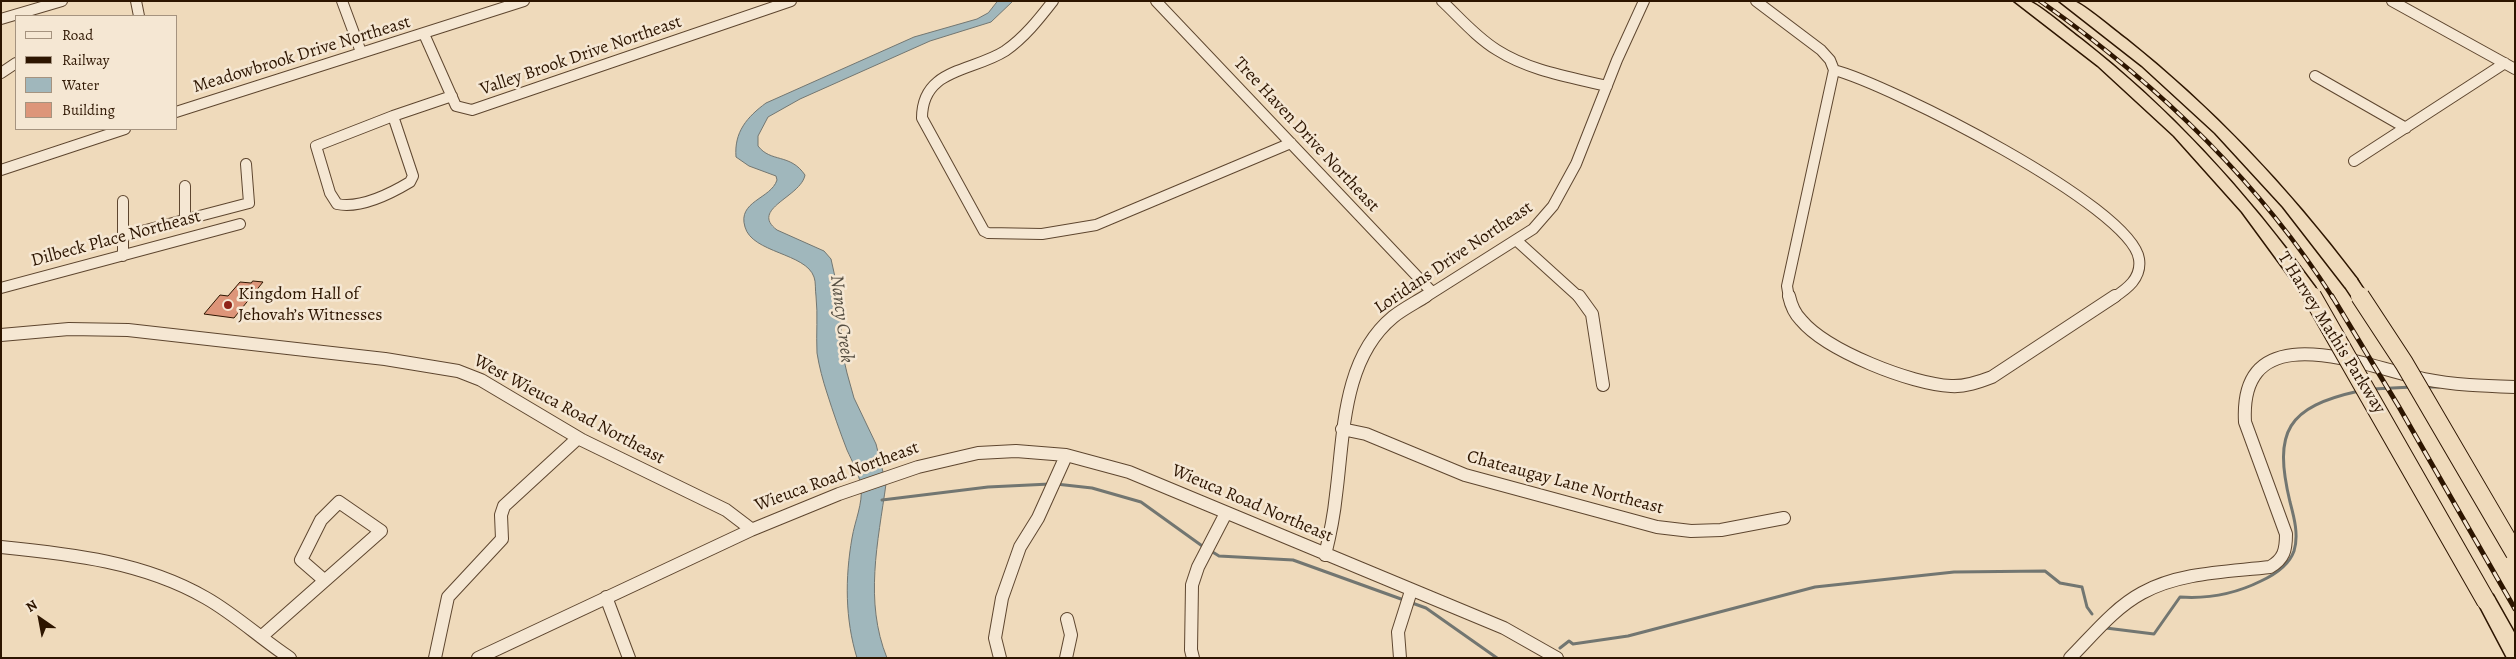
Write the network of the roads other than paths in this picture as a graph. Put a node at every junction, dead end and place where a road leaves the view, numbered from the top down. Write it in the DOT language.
graph roads {
  1 [pos="62,1"];
  2 [pos="136,1"];
  3 [pos="342,1"];
  4 [pos="524,1"];
  5 [pos="791,1"];
  6 [pos="1053,1"];
  7 [pos="1156,1"];
  8 [pos="1442,1"];
  9 [pos="1644,1"];
  10 [pos="1756,1"];
  11 [pos="2020,1"];
  12 [pos="2065,1"];
  13 [pos="2392,1"];
  14 [pos="139,15"];
  15 [pos="1,19"];
  16 [pos="424,34"];
  17 [pos="361,52"];
  18 [pos="2504,63"];
  19 [pos="15,64"];
  20 [pos="2515,69"];
  21 [pos="1834,70"];
  22 [pos="1,73"];
  23 [pos="2315,76"];
  24 [pos="1607,86"];
  25 [pos="452,96"];
  26 [pos="178,111"];
  27 [pos="393,116"];
  28 [pos="2406,128"];
  29 [pos="122,130"];
  30 [pos="1291,143"];
  31 [pos="2354,161"];
  32 [pos="246,164"];
  33 [pos="1,170"];
  34 [pos="185,186"];
  35 [pos="123,200"];
  36 [pos="185,219"];
  37 [pos="240,224"];
  38 [pos="123,236"];
  39 [pos="1516,240"];
  40 [pos="123,256"];
  41 [pos="1,288"];
  42 [pos="1432,292"];
  43 [pos="1,335"];
  44 [pos="1603,385"];
  45 [pos="2515,387"];
  46 [pos="1342,429"];
  47 [pos="578,438"];
  48 [pos="1066,456"];
  49 [pos="1226,513"];
  50 [pos="1784,518"];
  51 [pos="750,529"];
  52 [pos="1,547"];
  53 [pos="2515,554"];
  54 [pos="1325,555"];
  55 [pos="324,580"];
  56 [pos="1411,593"];
  57 [pos="606,597"];
  58 [pos="1068,619"];
  59 [pos="261,637"];
  60 [pos="2515,653"];
  61 [pos="436,656"];
  62 [pos="290,658"];
  63 [pos="478,658"];
  64 [pos="629,658"];
  65 [pos="1000,658"];
  66 [pos="1066,658"];
  67 [pos="1193,658"];
  68 [pos="1400,658"];
  69 [pos="1557,658"];
  70 [pos="2070,658"];
  1 -- 15 [label="street"];
  2 -- 14 [label="street"];
  3 -- 17 [label="street"];
  4 -- 16 [label="street, Meadowbrook Drive Northeast"];
  5 -- 25 [label="street, Valley Brook Drive Northeast"];
  6 -- 30 [label="street"];
  7 -- 30 [label="street, Tree Haven Drive Northeast"];
  8 -- 24 [label="street"];
  9 -- 24 [label="street, Loridans Drive Northeast"];
  10 -- 21 [label="street"];
  11 -- 60 [label="highway, T Harvey Mathis Parkway, bridge"];
  12 -- 53 [label="highway, bridge"];
  13 -- 18 [label="street"];
  16 -- 17 [label="street, Meadowbrook Drive Northeast"];
  16 -- 25 [label="street"];
  17 -- 26 [label="street, Meadowbrook Drive Northeast"];
  18 -- 20 [label="street"];
  18 -- 28 [label="street"];
  19 -- 22 [label="street"];
  21 -- 21 [label="street"];
  23 -- 28 [label="street"];
  24 -- 39 [label="street, Loridans Drive Northeast"];
  25 -- 27 [label="street"];
  27 -- 27 [label="street"];
  28 -- 31 [label="street"];
  29 -- 33 [label="street"];
  30 -- 42 [label="street, Tree Haven Drive Northeast"];
  32 -- 36 [label="street"];
  34 -- 36 [label="street"];
  35 -- 38 [label="street"];
  36 -- 38 [label="street"];
  37 -- 40 [label="street, Dilbeck Place Northeast"];
  38 -- 40 [label="street"];
  39 -- 42 [label="street, Loridans Drive Northeast"];
  39 -- 44 [label="street"];
  40 -- 41 [label="street, Dilbeck Place Northeast"];
  42 -- 46 [label="street, Loridans Drive Northeast"];
  43 -- 47 [label="street, West Wieuca Road Northeast"];
  45 -- 70 [label="street"];
  46 -- 50 [label="street, Chateaugay Lane Northeast"];
  46 -- 54 [label="street, Loridans Drive Northeast"];
  47 -- 51 [label="street, West Wieuca Road Northeast"];
  47 -- 61 [label="street"];
  48 -- 49 [label="street, Wieuca Road Northeast"];
  48 -- 51 [label="street, Wieuca Road Northeast"];
  48 -- 65 [label="street"];
  49 -- 54 [label="street, Wieuca Road Northeast"];
  49 -- 67 [label="street"];
  51 -- 57 [label="street, Wieuca Road Northeast"];
  52 -- 59 [label="street"];
  54 -- 56 [label="street, Wieuca Road Northeast"];
  55 -- 55 [label="street"];
  55 -- 59 [label="street"];
  56 -- 68 [label="street"];
  56 -- 69 [label="street, Wieuca Road Northeast"];
  57 -- 63 [label="street, Wieuca Road Northeast"];
  57 -- 64 [label="street"];
  58 -- 66 [label="street"];
  59 -- 62 [label="street"];
}
